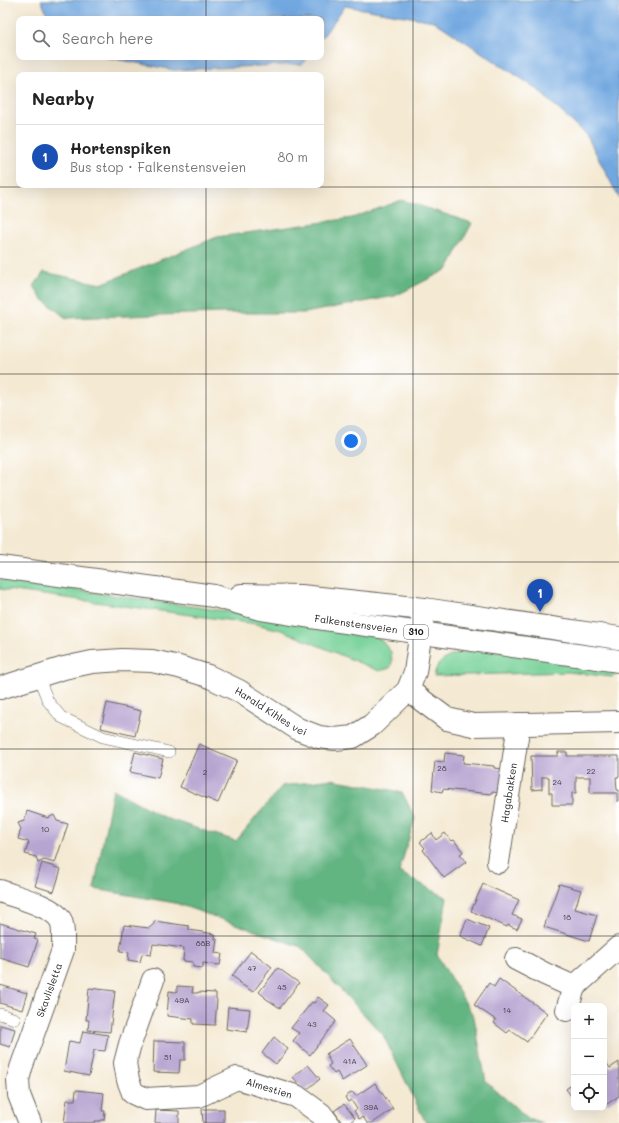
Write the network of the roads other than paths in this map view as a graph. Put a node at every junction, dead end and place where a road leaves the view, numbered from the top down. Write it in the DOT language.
graph roads {
  1 [pos="0,567"];
  2 [pos="214,596"];
  3 [pos="424,609"];
  4 [pos="420,632"];
  5 [pos="619,638"];
  6 [pos="619,661"];
  7 [pos="38,676"];
  8 [pos="0,688"];
  9 [pos="408,690"];
  10 [pos="619,722"];
  11 [pos="519,724"];
  12 [pos="169,752"];
  13 [pos="498,862"];
  14 [pos="0,891"];
  15 [pos="619,947"];
  16 [pos="516,959"];
  17 [pos="152,980"];
  18 [pos="574,987"];
  19 [pos="567,1010"];
  20 [pos="0,1014"];
  21 [pos="15,1019"];
  22 [pos="30,1123"];
  23 [pos="328,1123"];
  1 -- 2 [label="street, Falkenstensveien / 310"];
  2 -- 3 [label="street, Falkenstensveien / 310"];
  2 -- 4 [label="street, Falkenstensveien / 310"];
  3 -- 4 [label="street, Harald Kihles vei"];
  3 -- 5 [label="street, Falkenstensveien / 310"];
  4 -- 6 [label="street, Falkenstensveien / 310"];
  4 -- 9 [label="street, Harald Kihles vei"];
  7 -- 8 [label="street, Harald Kihles vei"];
  7 -- 9 [label="street, Harald Kihles vei"];
  7 -- 12 [label="lane"];
  9 -- 11 [label="street"];
  10 -- 11 [label="street"];
  11 -- 13 [label="street, Hagabakken"];
  14 -- 22 [label="street, Skavlisletta"];
  15 -- 18 [label="street"];
  16 -- 18 [label="street"];
  17 -- 23 [label="street, Almestien"];
  18 -- 19 [label="street"];
  20 -- 21 [label="lane"];
}
